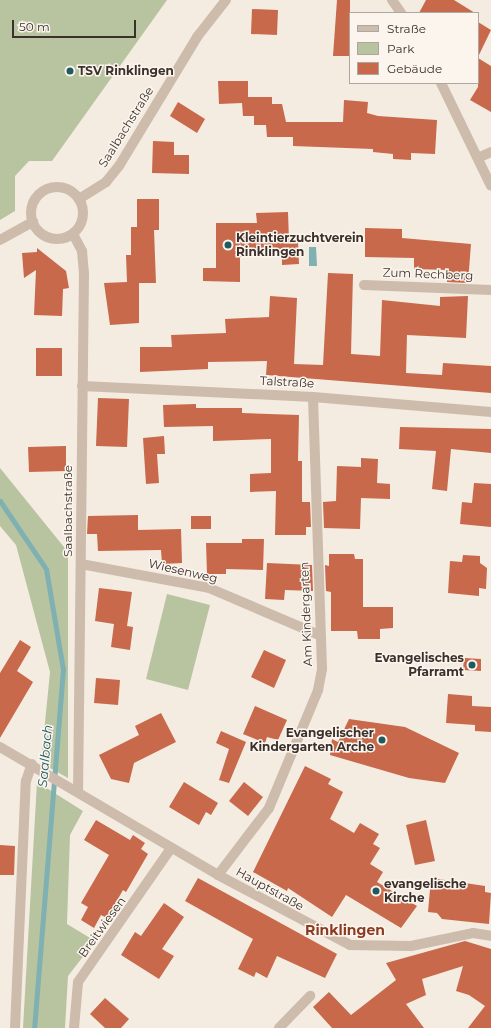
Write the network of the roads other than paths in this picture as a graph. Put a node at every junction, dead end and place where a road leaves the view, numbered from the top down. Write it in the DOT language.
graph roads {
  1 [pos="226,0"];
  2 [pos="392,0"];
  3 [pos="400,12"];
  4 [pos="442,84"];
  5 [pos="491,152"];
  6 [pos="480,157"];
  7 [pos="491,186"];
  8 [pos="79,199"];
  9 [pos="33,222"];
  10 [pos="73,234"];
  11 [pos="0,240"];
  12 [pos="364,285"];
  13 [pos="491,290"];
  14 [pos="82,386"];
  15 [pos="313,397"];
  16 [pos="491,412"];
  17 [pos="81,564"];
  18 [pos="319,635"];
  19 [pos="0,747"];
  20 [pos="36,767"];
  21 [pos="75,790"];
  22 [pos="170,848"];
  23 [pos="218,875"];
  24 [pos="491,936"];
  25 [pos="310,996"];
  26 [pos="14,1028"];
  27 [pos="74,1028"];
  28 [pos="279,1028"];
  1 -- 8 [label="street, Saalbachstraße"];
  2 -- 3 [label="street"];
  4 -- 6 [label="street"];
  5 -- 6 [label="street"];
  6 -- 7 [label="street"];
  8 -- 9 [label="street"];
  8 -- 10 [label="street"];
  9 -- 10 [label="street"];
  9 -- 11 [label="street"];
  10 -- 14 [label="street, Saalbachstraße"];
  12 -- 13 [label="street, Zum Rechberg"];
  14 -- 15 [label="street, Talstraße"];
  14 -- 17 [label="street, Saalbachstraße"];
  15 -- 16 [label="street, Talstraße"];
  15 -- 18 [label="street, Am Kindergarten"];
  17 -- 18 [label="street, Wiesenweg"];
  17 -- 21 [label="street, Saalbachstraße"];
  18 -- 23 [label="street, Am Kindergarten"];
  19 -- 20 [label="street, Hauptstraße"];
  20 -- 21 [label="street, Hauptstraße"];
  20 -- 26 [label="street"];
  21 -- 22 [label="street, Hauptstraße"];
  22 -- 23 [label="street, Hauptstraße"];
  22 -- 27 [label="street, Breitwiesen"];
  23 -- 24 [label="street, Hauptstraße"];
  25 -- 28 [label="street"];
}
